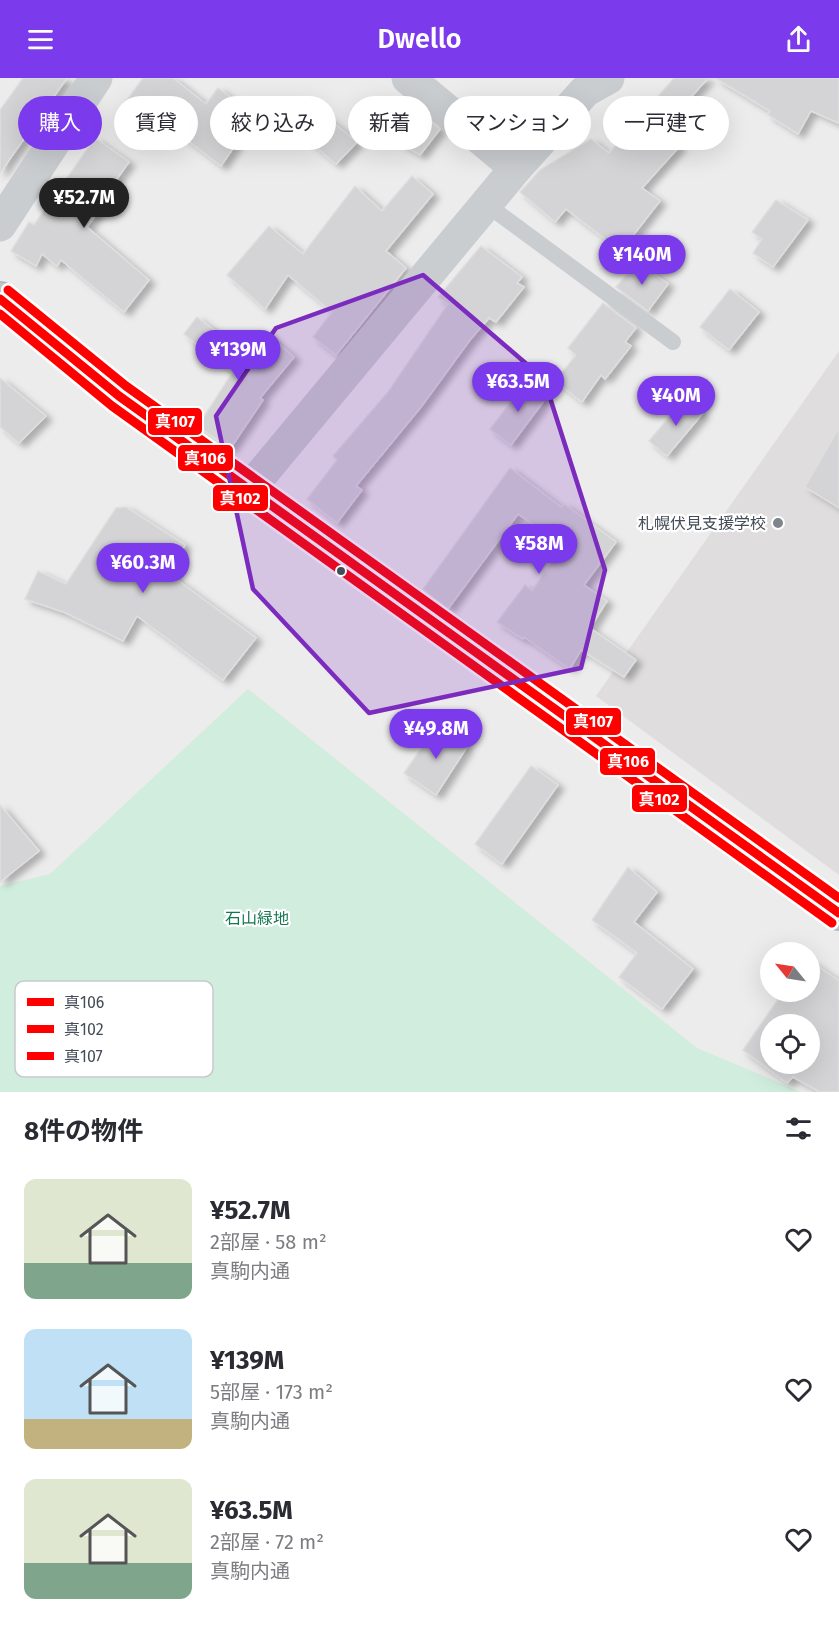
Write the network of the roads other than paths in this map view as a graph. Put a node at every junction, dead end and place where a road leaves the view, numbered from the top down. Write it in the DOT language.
graph roads {
  1 [pos="96,78"];
  2 [pos="408,78"];
  3 [pos="608,78"];
  4 [pos="516,168"];
  5 [pos="486,204"];
  6 [pos="0,225"];
  7 [pos="0,299"];
  8 [pos="673,342"];
  9 [pos="250,488"];
  10 [pos="839,913"];
  1 -- 6 [label="street"];
  2 -- 4 [label="street"];
  3 -- 4 [label="street"];
  4 -- 5 [label="street"];
  5 -- 8 [label="lane"];
  5 -- 9 [label="street"];
  7 -- 9 [label="highway"];
  9 -- 10 [label="highway"];
}
